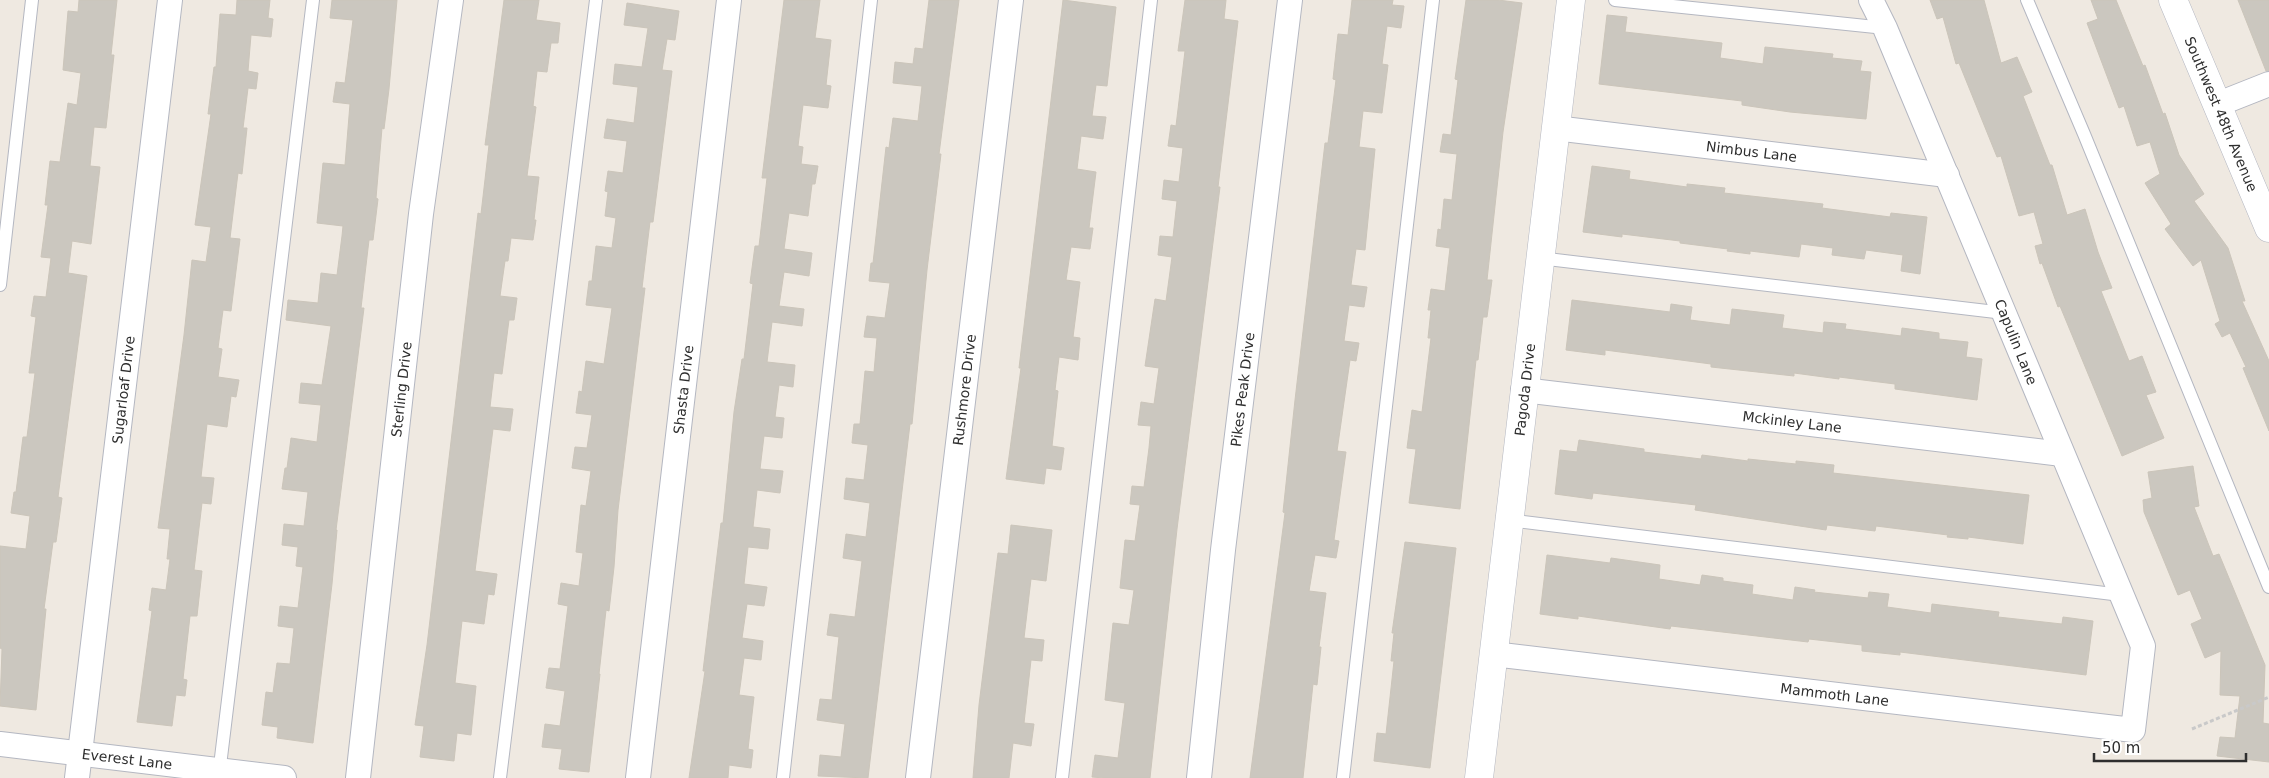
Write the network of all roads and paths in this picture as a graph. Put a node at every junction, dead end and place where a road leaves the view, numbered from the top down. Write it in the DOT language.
graph roads {
  1 [pos="32,0"];
  2 [pos="170,0"];
  3 [pos="313,0"];
  4 [pos="451,0"];
  5 [pos="596,0"];
  6 [pos="730,0"];
  7 [pos="871,0"];
  8 [pos="1010,0"];
  9 [pos="1151,0"];
  10 [pos="1290,0"];
  11 [pos="1433,0"];
  12 [pos="1570,0"];
  13 [pos="1615,0"];
  14 [pos="1871,0"];
  15 [pos="2027,0"];
  16 [pos="2174,0"];
  17 [pos="1885,28"];
  18 [pos="2269,84"];
  19 [pos="2216,105"];
  20 [pos="1555,128"];
  21 [pos="1947,175"];
  22 [pos="2269,228"];
  23 [pos="1539,258"];
  24 [pos="0,285"];
  25 [pos="2004,313"];
  26 [pos="1523,390"];
  27 [pos="2062,454"];
  28 [pos="1508,520"];
  29 [pos="2269,587"];
  30 [pos="2121,595"];
  31 [pos="1493,654"];
  32 [pos="2138,688"];
  33 [pos="2269,697"];
  34 [pos="2192,730"];
  35 [pos="0,744"];
  36 [pos="80,754"];
  37 [pos="219,774"];
  38 [pos="77,778"];
  39 [pos="284,778"];
  40 [pos="358,778"];
  41 [pos="500,778"];
  42 [pos="638,778"];
  43 [pos="783,778"];
  44 [pos="918,778"];
  45 [pos="1062,778"];
  46 [pos="1199,778"];
  47 [pos="1343,778"];
  48 [pos="1479,778"];
  1 -- 24 [label="lane"];
  2 -- 36 [label="street, Sugarloaf Drive"];
  3 -- 37 [label="lane"];
  4 -- 40 [label="street, Sterling Drive"];
  5 -- 41 [label="lane"];
  6 -- 42 [label="street, Shasta Drive"];
  7 -- 43 [label="lane"];
  8 -- 44 [label="street, Rushmore Drive"];
  9 -- 45 [label="lane"];
  10 -- 46 [label="street, Pikes Peak Drive"];
  11 -- 47 [label="lane"];
  12 -- 20 [label="street, Pagoda Drive"];
  13 -- 17 [label="lane"];
  14 -- 17 [label="street, Capulin Lane"];
  15 -- 29 [label="lane"];
  16 -- 19 [label="street, Southwest 48th Avenue"];
  17 -- 21 [label="street, Capulin Lane"];
  18 -- 19 [label="street"];
  19 -- 22 [label="street, Southwest 48th Avenue"];
  20 -- 21 [label="street, Nimbus Lane"];
  20 -- 23 [label="street, Pagoda Drive"];
  21 -- 25 [label="street, Capulin Lane"];
  23 -- 25 [label="lane"];
  23 -- 26 [label="street, Pagoda Drive"];
  25 -- 27 [label="street, Capulin Lane"];
  26 -- 27 [label="street, Mckinley Lane"];
  26 -- 28 [label="street, Pagoda Drive"];
  27 -- 30 [label="street, Capulin Lane"];
  28 -- 30 [label="lane"];
  28 -- 31 [label="street, Pagoda Drive"];
  30 -- 32 [label="street, Capulin Lane"];
  31 -- 32 [label="street, Mammoth Lane"];
  31 -- 48 [label="street, Pagoda Drive"];
  33 -- 34 [label="path"];
  35 -- 36 [label="street, Everest Lane"];
  36 -- 37 [label="street, Everest Lane"];
  36 -- 38 [label="street, Sugarloaf Drive"];
  37 -- 39 [label="street, Everest Lane"];
}
